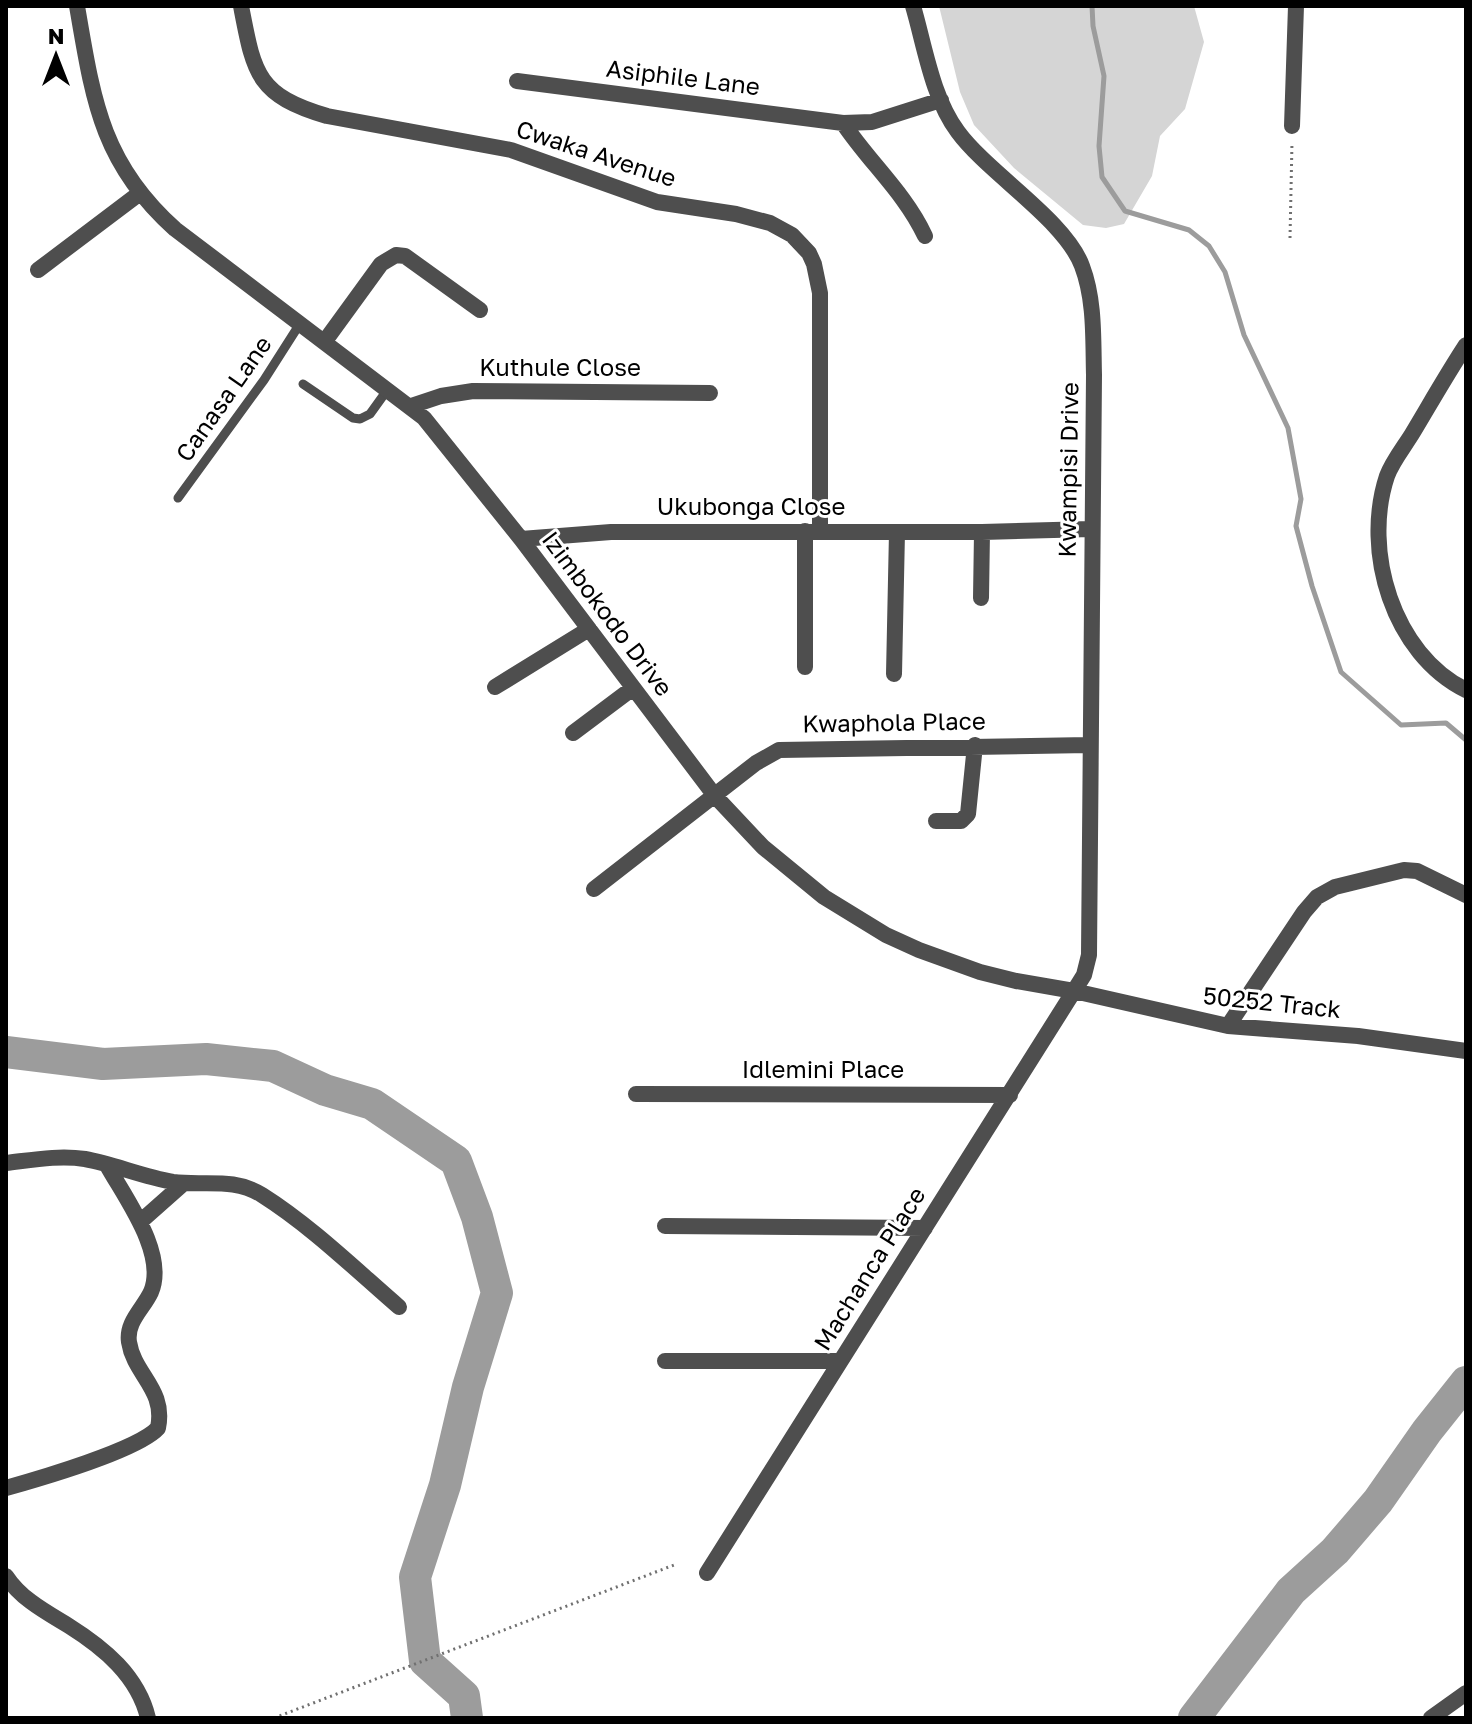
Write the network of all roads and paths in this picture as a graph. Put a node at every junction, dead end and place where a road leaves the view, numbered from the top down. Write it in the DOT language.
graph roads {
  1 [pos="77,6"];
  2 [pos="241,6"];
  3 [pos="913,6"];
  4 [pos="1296,6"];
  5 [pos="517,81"];
  6 [pos="941,100"];
  7 [pos="843,123"];
  8 [pos="1292,126"];
  9 [pos="140,193"];
  10 [pos="925,236"];
  11 [pos="1290,238"];
  12 [pos="38,270"];
  13 [pos="480,310"];
  14 [pos="301,322"];
  15 [pos="325,341"];
  16 [pos="1466,345"];
  17 [pos="303,384"];
  18 [pos="388,389"];
  19 [pos="710,393"];
  20 [pos="411,406"];
  21 [pos="178,498"];
  22 [pos="1091,529"];
  23 [pos="813,531"];
  24 [pos="897,532"];
  25 [pos="982,532"];
  26 [pos="521,539"];
  27 [pos="981,598"];
  28 [pos="589,629"];
  29 [pos="805,667"];
  30 [pos="894,674"];
  31 [pos="495,687"];
  32 [pos="633,688"];
  33 [pos="1466,690"];
  34 [pos="573,733"];
  35 [pos="975,745"];
  36 [pos="1089,745"];
  37 [pos="715,796"];
  38 [pos="936,821"];
  39 [pos="594,889"];
  40 [pos="1466,895"];
  41 [pos="1074,991"];
  42 [pos="1228,1026"];
  43 [pos="1466,1051"];
  44 [pos="636,1094"];
  45 [pos="1010,1095"];
  46 [pos="6,1163"];
  47 [pos="108,1167"];
  48 [pos="184,1183"];
  49 [pos="140,1222"];
  50 [pos="665,1226"];
  51 [pos="925,1228"];
  52 [pos="399,1307"];
  53 [pos="665,1361"];
  54 [pos="840,1361"];
  55 [pos="6,1488"];
  56 [pos="674,1565"];
  57 [pos="707,1573"];
  58 [pos="6,1576"];
  59 [pos="1466,1693"];
  60 [pos="148,1718"];
  61 [pos="274,1718"];
  62 [pos="1431,1718"];
  1 -- 9 [label="street, Izimbokodo Drive"];
  2 -- 23 [label="street, Cwaka Avenue"];
  3 -- 6 [label="street, Kwampisi Drive"];
  4 -- 8 [label="street"];
  5 -- 7 [label="street, Asiphile Lane"];
  6 -- 7 [label="street, Asiphile Lane"];
  6 -- 22 [label="street, Kwampisi Drive"];
  7 -- 10 [label="street"];
  8 -- 11 [label="path"];
  9 -- 12 [label="street"];
  9 -- 14 [label="street, Izimbokodo Drive"];
  13 -- 15 [label="street"];
  14 -- 15 [label="street, Izimbokodo Drive"];
  14 -- 21 [label="lane, Canasa Lane"];
  15 -- 18 [label="street, Izimbokodo Drive"];
  16 -- 33 [label="street"];
  17 -- 18 [label="lane"];
  18 -- 20 [label="street, Izimbokodo Drive"];
  19 -- 20 [label="street, Kuthule Close"];
  20 -- 26 [label="street, Izimbokodo Drive"];
  22 -- 25 [label="street, Ukubonga Close"];
  22 -- 36 [label="street, Kwampisi Drive"];
  23 -- 24 [label="street, Ukubonga Close"];
  23 -- 26 [label="street, Ukubonga Close"];
  23 -- 29 [label="street, Cwaka Avenue"];
  24 -- 25 [label="street, Ukubonga Close"];
  24 -- 30 [label="street"];
  25 -- 27 [label="street"];
  26 -- 28 [label="street, Izimbokodo Drive"];
  28 -- 31 [label="street"];
  28 -- 32 [label="street, Izimbokodo Drive"];
  32 -- 34 [label="street"];
  32 -- 37 [label="street, Izimbokodo Drive"];
  35 -- 36 [label="street, Kwaphola Place"];
  35 -- 37 [label="street, Kwaphola Place"];
  35 -- 38 [label="street"];
  36 -- 41 [label="street, Kwampisi Drive"];
  37 -- 39 [label="street, Kwaphola Place"];
  37 -- 41 [label="street, Izimbokodo Drive"];
  40 -- 42 [label="street"];
  41 -- 42 [label="street, 50252 Track"];
  41 -- 45 [label="street, Machanca Place"];
  42 -- 43 [label="street, 50252 Track"];
  44 -- 45 [label="street, Idlemini Place"];
  45 -- 51 [label="street, Machanca Place"];
  46 -- 47 [label="street"];
  47 -- 48 [label="street"];
  47 -- 49 [label="street"];
  48 -- 49 [label="street"];
  48 -- 52 [label="street"];
  49 -- 55 [label="street"];
  50 -- 51 [label="street"];
  51 -- 54 [label="street, Machanca Place"];
  53 -- 54 [label="street"];
  54 -- 57 [label="street, Machanca Place"];
  56 -- 61 [label="path"];
  58 -- 60 [label="street"];
  59 -- 62 [label="street"];
}
